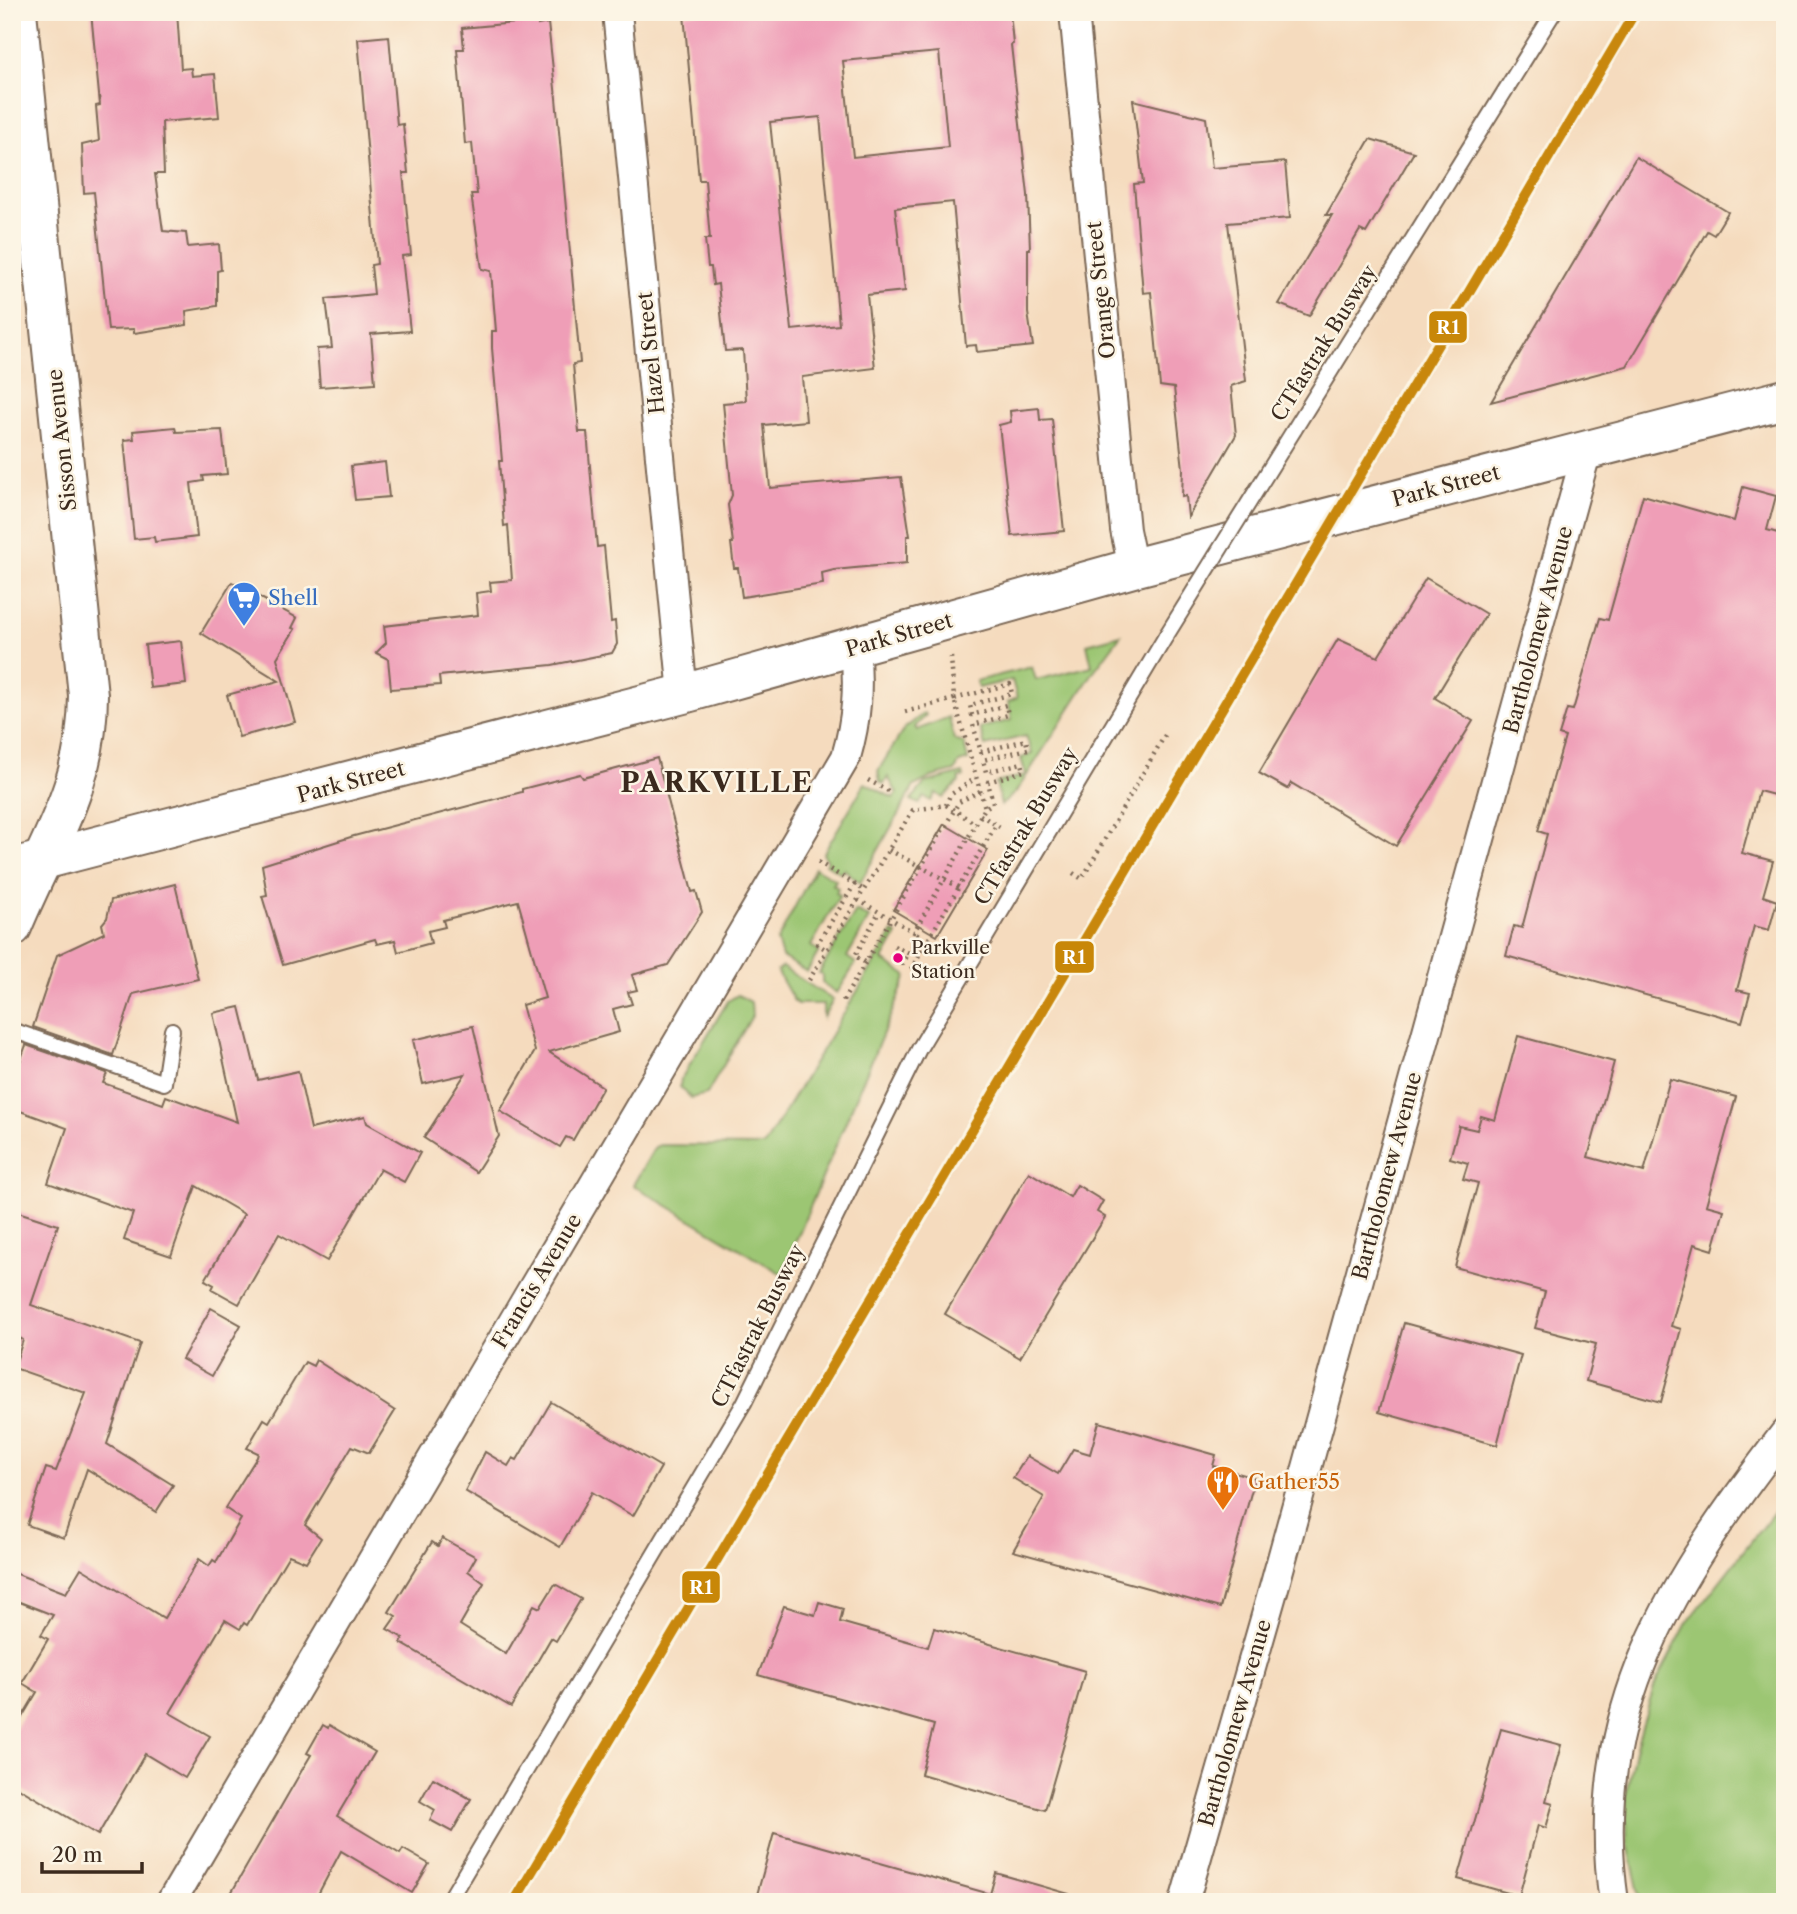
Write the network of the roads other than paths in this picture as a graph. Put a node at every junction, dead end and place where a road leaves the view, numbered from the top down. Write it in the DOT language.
graph roads {
  1 [pos="17,12"];
  2 [pos="617,12"];
  3 [pos="1073,12"];
  4 [pos="1554,12"];
  5 [pos="1785,399"];
  6 [pos="1587,450"];
  7 [pos="1133,568"];
  8 [pos="855,647"];
  9 [pos="684,694"];
  10 [pos="28,864"];
  11 [pos="12,927"];
  12 [pos="12,1030"];
  13 [pos="172,1030"];
  14 [pos="1785,1433"];
  15 [pos="171,1902"];
  16 [pos="448,1902"];
  17 [pos="1184,1902"];
  18 [pos="1614,1902"];
  1 -- 10 [label="main road, Sisson Avenue"];
  2 -- 9 [label="street, Hazel Street"];
  3 -- 7 [label="street, Orange Street"];
  4 -- 16 [label="lane, CTfastrak Busway, bridge"];
  5 -- 6 [label="main road, Park Street"];
  6 -- 7 [label="main road, Park Street"];
  6 -- 17 [label="street, Bartholomew Avenue"];
  7 -- 8 [label="main road, Park Street"];
  8 -- 9 [label="main road, Park Street"];
  8 -- 15 [label="street, Francis Avenue"];
  9 -- 10 [label="main road, Park Street"];
  10 -- 11 [label="main road, Sisson Avenue"];
  12 -- 13 [label="lane"];
  14 -- 18 [label="street"];
}
